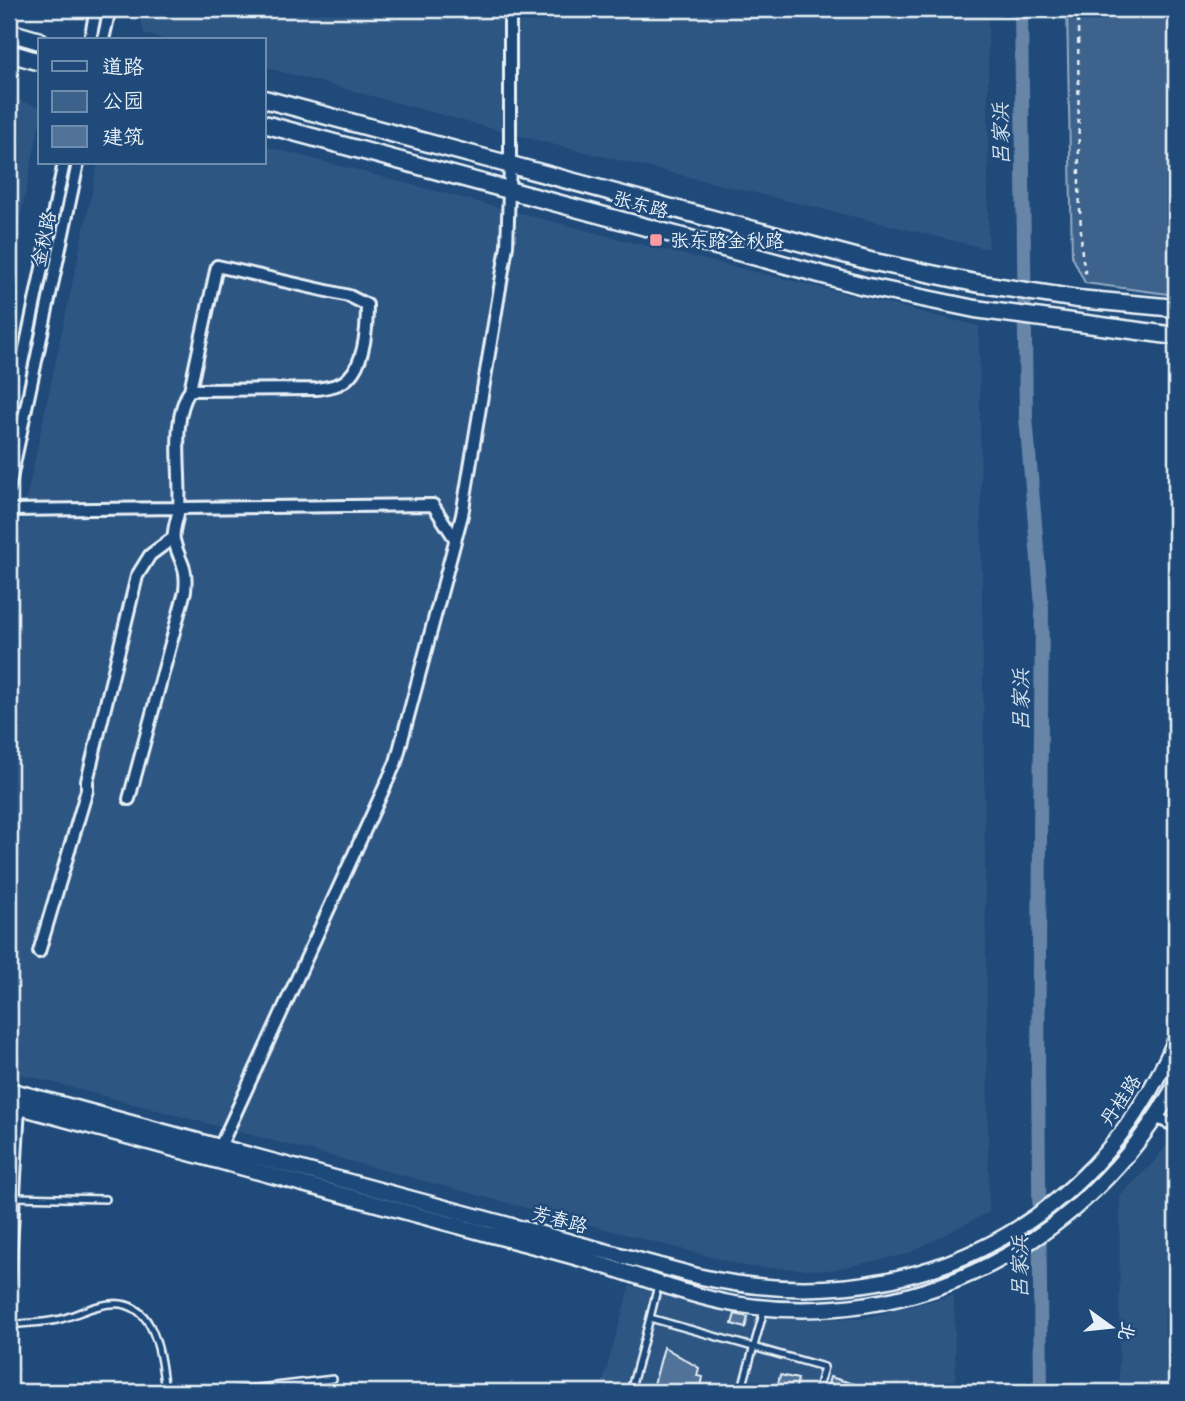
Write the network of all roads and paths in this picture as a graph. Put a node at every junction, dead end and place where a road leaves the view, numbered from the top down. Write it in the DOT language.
graph roads {
  1 [pos="96,9"];
  2 [pos="110,9"];
  3 [pos="510,9"];
  4 [pos="1079,9"];
  5 [pos="9,32"];
  6 [pos="90,38"];
  7 [pos="103,38"];
  8 [pos="38,40"];
  9 [pos="9,53"];
  10 [pos="38,61"];
  11 [pos="266,100"];
  12 [pos="266,125"];
  13 [pos="64,164"];
  14 [pos="78,164"];
  15 [pos="510,165"];
  16 [pos="510,191"];
  17 [pos="1086,276"];
  18 [pos="1176,308"];
  19 [pos="1176,336"];
  20 [pos="190,390"];
  21 [pos="9,425"];
  22 [pos="9,488"];
  23 [pos="179,508"];
  24 [pos="9,510"];
  25 [pos="173,538"];
  26 [pos="456,539"];
  27 [pos="129,799"];
  28 [pos="39,952"];
  29 [pos="1176,1039"];
  30 [pos="1176,1084"];
  31 [pos="9,1090"];
  32 [pos="14,1106"];
  33 [pos="1157,1118"];
  34 [pos="1176,1126"];
  35 [pos="220,1147"];
  36 [pos="1085,1175"];
  37 [pos="14,1197"];
  38 [pos="106,1199"];
  39 [pos="1085,1200"];
  40 [pos="9,1282"];
  41 [pos="658,1285"];
  42 [pos="765,1307"];
  43 [pos="650,1318"];
  44 [pos="9,1325"];
  45 [pos="754,1347"];
  46 [pos="333,1378"];
  47 [pos="165,1392"];
  48 [pos="225,1392"];
  49 [pos="630,1392"];
  50 [pos="741,1392"];
  51 [pos="817,1392"];
  1 -- 6 [label="street"];
  2 -- 7 [label="street"];
  3 -- 15 [label="street"];
  4 -- 17 [label="path"];
  5 -- 8 [label="main road"];
  9 -- 10 [label="main road"];
  11 -- 15 [label="main road, 张东路"];
  12 -- 16 [label="main road, 张东路"];
  13 -- 21 [label="street, 金秋路"];
  14 -- 22 [label="street, 金秋路"];
  15 -- 16 [label="street"];
  15 -- 18 [label="main road, 张东路"];
  16 -- 19 [label="main road, 张东路"];
  16 -- 26 [label="street"];
  20 -- 20 [label="street"];
  20 -- 23 [label="street"];
  23 -- 24 [label="street"];
  23 -- 25 [label="street"];
  23 -- 26 [label="street"];
  25 -- 27 [label="street"];
  25 -- 28 [label="street"];
  26 -- 35 [label="street"];
  29 -- 36 [label="street, 丹桂路"];
  30 -- 33 [label="street, 丹桂路"];
  31 -- 35 [label="street, 芳春路"];
  32 -- 37 [label="street"];
  32 -- 41 [label="street, 芳春路"];
  33 -- 34 [label="street"];
  33 -- 39 [label="street, 丹桂路"];
  35 -- 36 [label="street, 芳春路"];
  37 -- 38 [label="lane"];
  37 -- 40 [label="street"];
  39 -- 42 [label="street, 芳春路"];
  41 -- 42 [label="street, 芳春路"];
  41 -- 43 [label="lane"];
  42 -- 45 [label="lane"];
  43 -- 45 [label="lane"];
  43 -- 49 [label="lane"];
  44 -- 47 [label="lane"];
  45 -- 50 [label="lane"];
  45 -- 51 [label="lane"];
  46 -- 48 [label="lane"];
}
